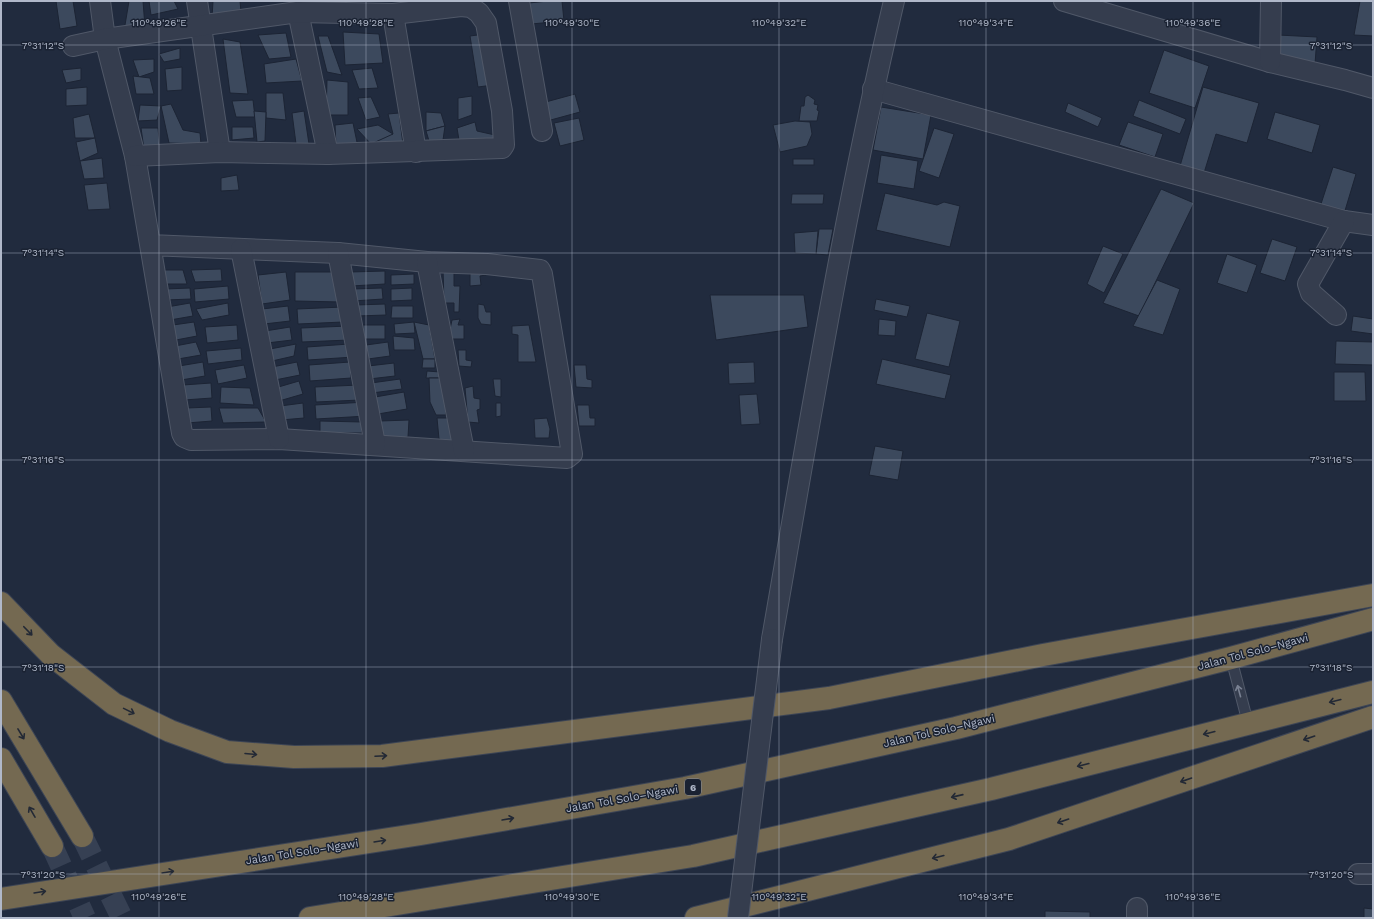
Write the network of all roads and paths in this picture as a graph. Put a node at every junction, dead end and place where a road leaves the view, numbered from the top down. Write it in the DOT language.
graph roads {
  1 [pos="100,1"];
  2 [pos="197,1"];
  3 [pos="519,1"];
  4 [pos="894,1"];
  5 [pos="1064,1"];
  6 [pos="1271,1"];
  7 [pos="298,12"];
  8 [pos="393,14"];
  9 [pos="201,25"];
  10 [pos="106,39"];
  11 [pos="73,46"];
  12 [pos="1270,62"];
  13 [pos="1373,88"];
  14 [pos="873,89"];
  15 [pos="542,131"];
  16 [pos="220,152"];
  17 [pos="416,152"];
  18 [pos="328,154"];
  19 [pos="134,156"];
  20 [pos="1344,221"];
  21 [pos="1373,224"];
  22 [pos="150,245"];
  23 [pos="241,249"];
  24 [pos="338,253"];
  25 [pos="427,262"];
  26 [pos="1336,315"];
  27 [pos="279,439"];
  28 [pos="375,444"];
  29 [pos="464,451"];
  30 [pos="1373,594"];
  31 [pos="1,602"];
  32 [pos="1373,619"];
  33 [pos="1231,658"];
  34 [pos="1373,692"];
  35 [pos="1,701"];
  36 [pos="1373,717"];
  37 [pos="1248,723"];
  38 [pos="1,759"];
  39 [pos="82,836"];
  40 [pos="52,846"];
  41 [pos="1,899"];
  42 [pos="310,918"];
  43 [pos="696,918"];
  44 [pos="738,918"];
  1 -- 10 [label="street"];
  2 -- 9 [label="street"];
  3 -- 15 [label="street"];
  4 -- 14 [label="street"];
  5 -- 12 [label="street"];
  6 -- 12 [label="street"];
  7 -- 8 [label="street"];
  7 -- 9 [label="street"];
  7 -- 18 [label="street"];
  8 -- 17 [label="street"];
  8 -- 17 [label="street"];
  9 -- 10 [label="street"];
  9 -- 16 [label="street"];
  10 -- 11 [label="street"];
  10 -- 19 [label="street"];
  12 -- 13 [label="street"];
  14 -- 20 [label="street"];
  14 -- 44 [label="street, bridge"];
  16 -- 18 [label="street"];
  16 -- 19 [label="street"];
  17 -- 18 [label="street"];
  19 -- 22 [label="street"];
  20 -- 21 [label="street"];
  20 -- 26 [label="street"];
  22 -- 23 [label="street"];
  22 -- 27 [label="street"];
  23 -- 24 [label="street"];
  23 -- 27 [label="street"];
  24 -- 25 [label="street"];
  24 -- 28 [label="street"];
  25 -- 29 [label="street"];
  25 -- 29 [label="street"];
  27 -- 28 [label="street"];
  28 -- 29 [label="street"];
  31 -- 30 [label="highway, one-way"];
  32 -- 33 [label="highway, Jalan Tol Solo–Ngawi / 6"];
  37 -- 33 [label="lane, one-way"];
  41 -- 33 [label="highway, Jalan Tol Solo–Ngawi / 6, one-way"];
  34 -- 37 [label="highway, one-way"];
  35 -- 39 [label="highway, one-way"];
  36 -- 43 [label="highway, one-way"];
  37 -- 42 [label="highway, one-way"];
  40 -- 38 [label="highway, one-way"];
}
